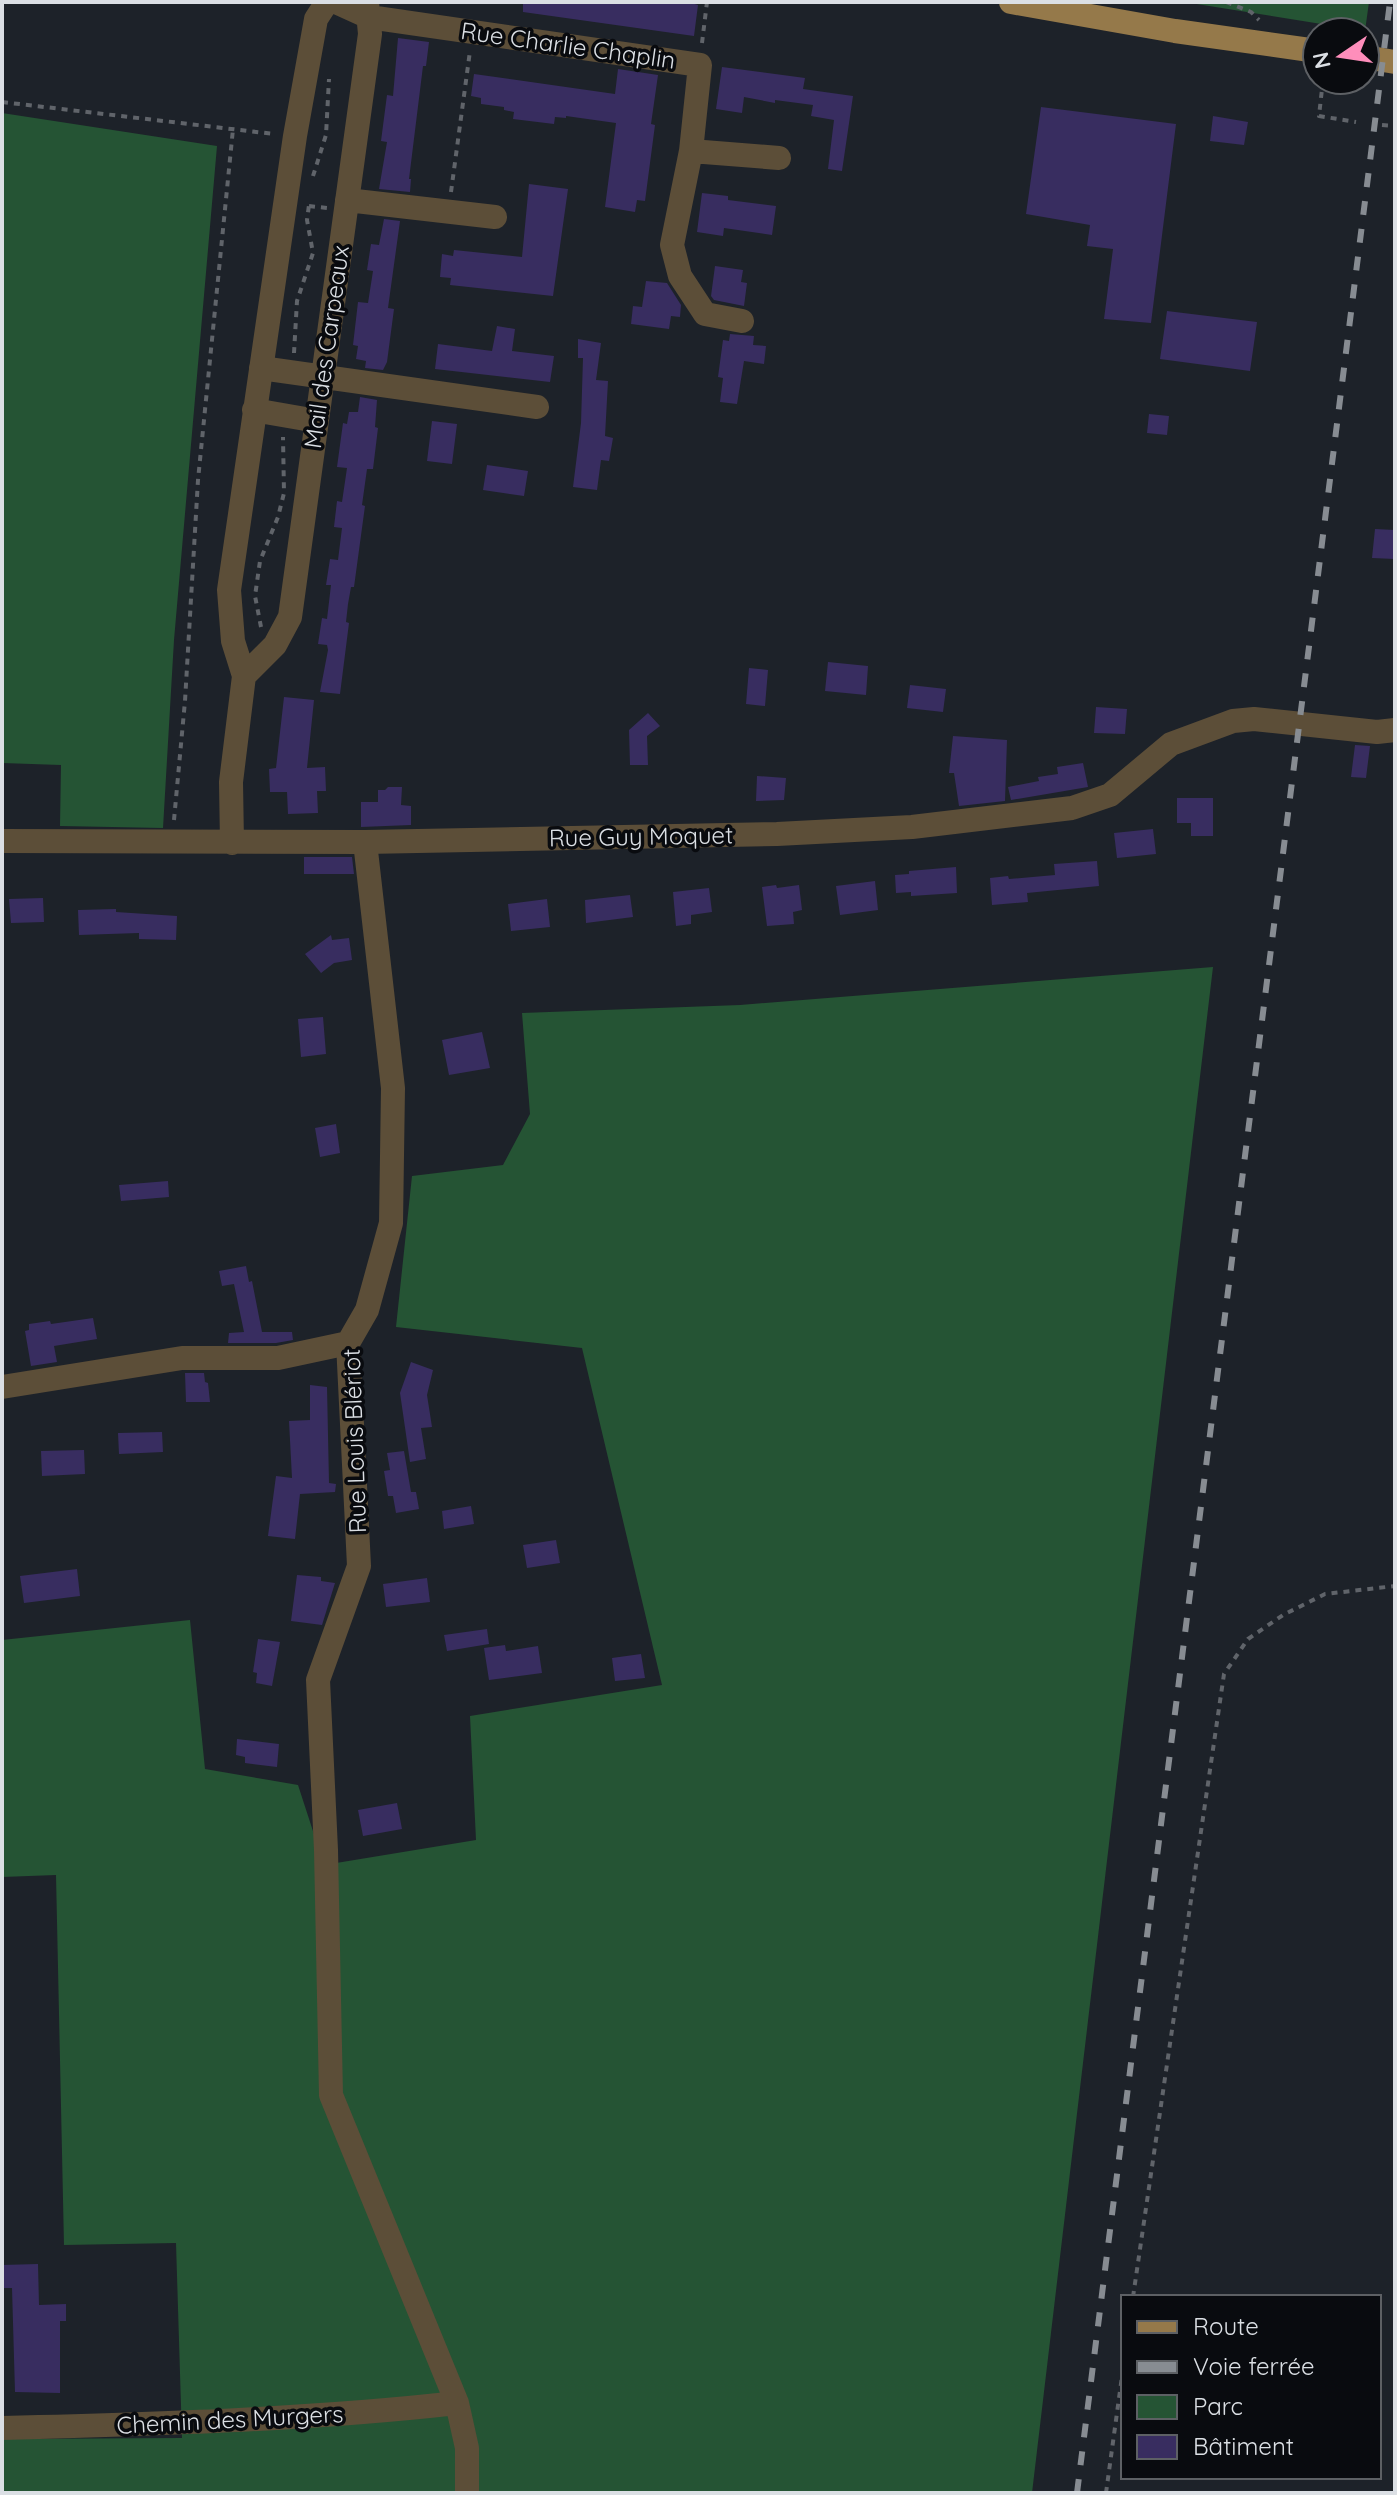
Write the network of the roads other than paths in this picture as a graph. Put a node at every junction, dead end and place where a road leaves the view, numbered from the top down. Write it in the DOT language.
graph roads {
  1 [pos="327,2"];
  2 [pos="336,2"];
  3 [pos="1011,2"];
  4 [pos="368,9"];
  5 [pos="1301,49"];
  6 [pos="691,151"];
  7 [pos="779,158"];
  8 [pos="347,200"];
  9 [pos="495,217"];
  10 [pos="742,321"];
  11 [pos="261,368"];
  12 [pos="324,378"];
  13 [pos="537,407"];
  14 [pos="254,410"];
  15 [pos="317,421"];
  16 [pos="244,676"];
  17 [pos="1395,730"];
  18 [pos="2,841"];
  19 [pos="365,842"];
  20 [pos="232,843"];
  21 [pos="348,1343"];
  22 [pos="2,1387"];
  23 [pos="457,2403"];
  24 [pos="2,2428"];
  25 [pos="467,2493"];
  1 -- 11 [label="street"];
  2 -- 4 [label="street, Rue Charlie Chaplin"];
  3 -- 5 [label="main road"];
  4 -- 6 [label="street, Rue Charlie Chaplin"];
  4 -- 8 [label="street, Mail des Carpeaux"];
  6 -- 7 [label="street"];
  6 -- 10 [label="street, Rue Charlie Chaplin"];
  8 -- 9 [label="street"];
  8 -- 12 [label="street, Mail des Carpeaux"];
  11 -- 12 [label="street"];
  11 -- 14 [label="street"];
  12 -- 13 [label="street"];
  12 -- 15 [label="street, Mail des Carpeaux"];
  14 -- 15 [label="street"];
  14 -- 16 [label="street"];
  15 -- 16 [label="street, Mail des Carpeaux"];
  16 -- 20 [label="street"];
  17 -- 19 [label="street, Rue Guy Moquet"];
  18 -- 20 [label="street, Rue Guy Moquet"];
  19 -- 20 [label="street, Rue Guy Moquet"];
  19 -- 21 [label="street, Rue Louis Blériot"];
  21 -- 22 [label="street"];
  21 -- 23 [label="street, Rue Louis Blériot"];
  23 -- 24 [label="street, Chemin des Murgers"];
  23 -- 25 [label="street, Rue Louis Blériot"];
}
